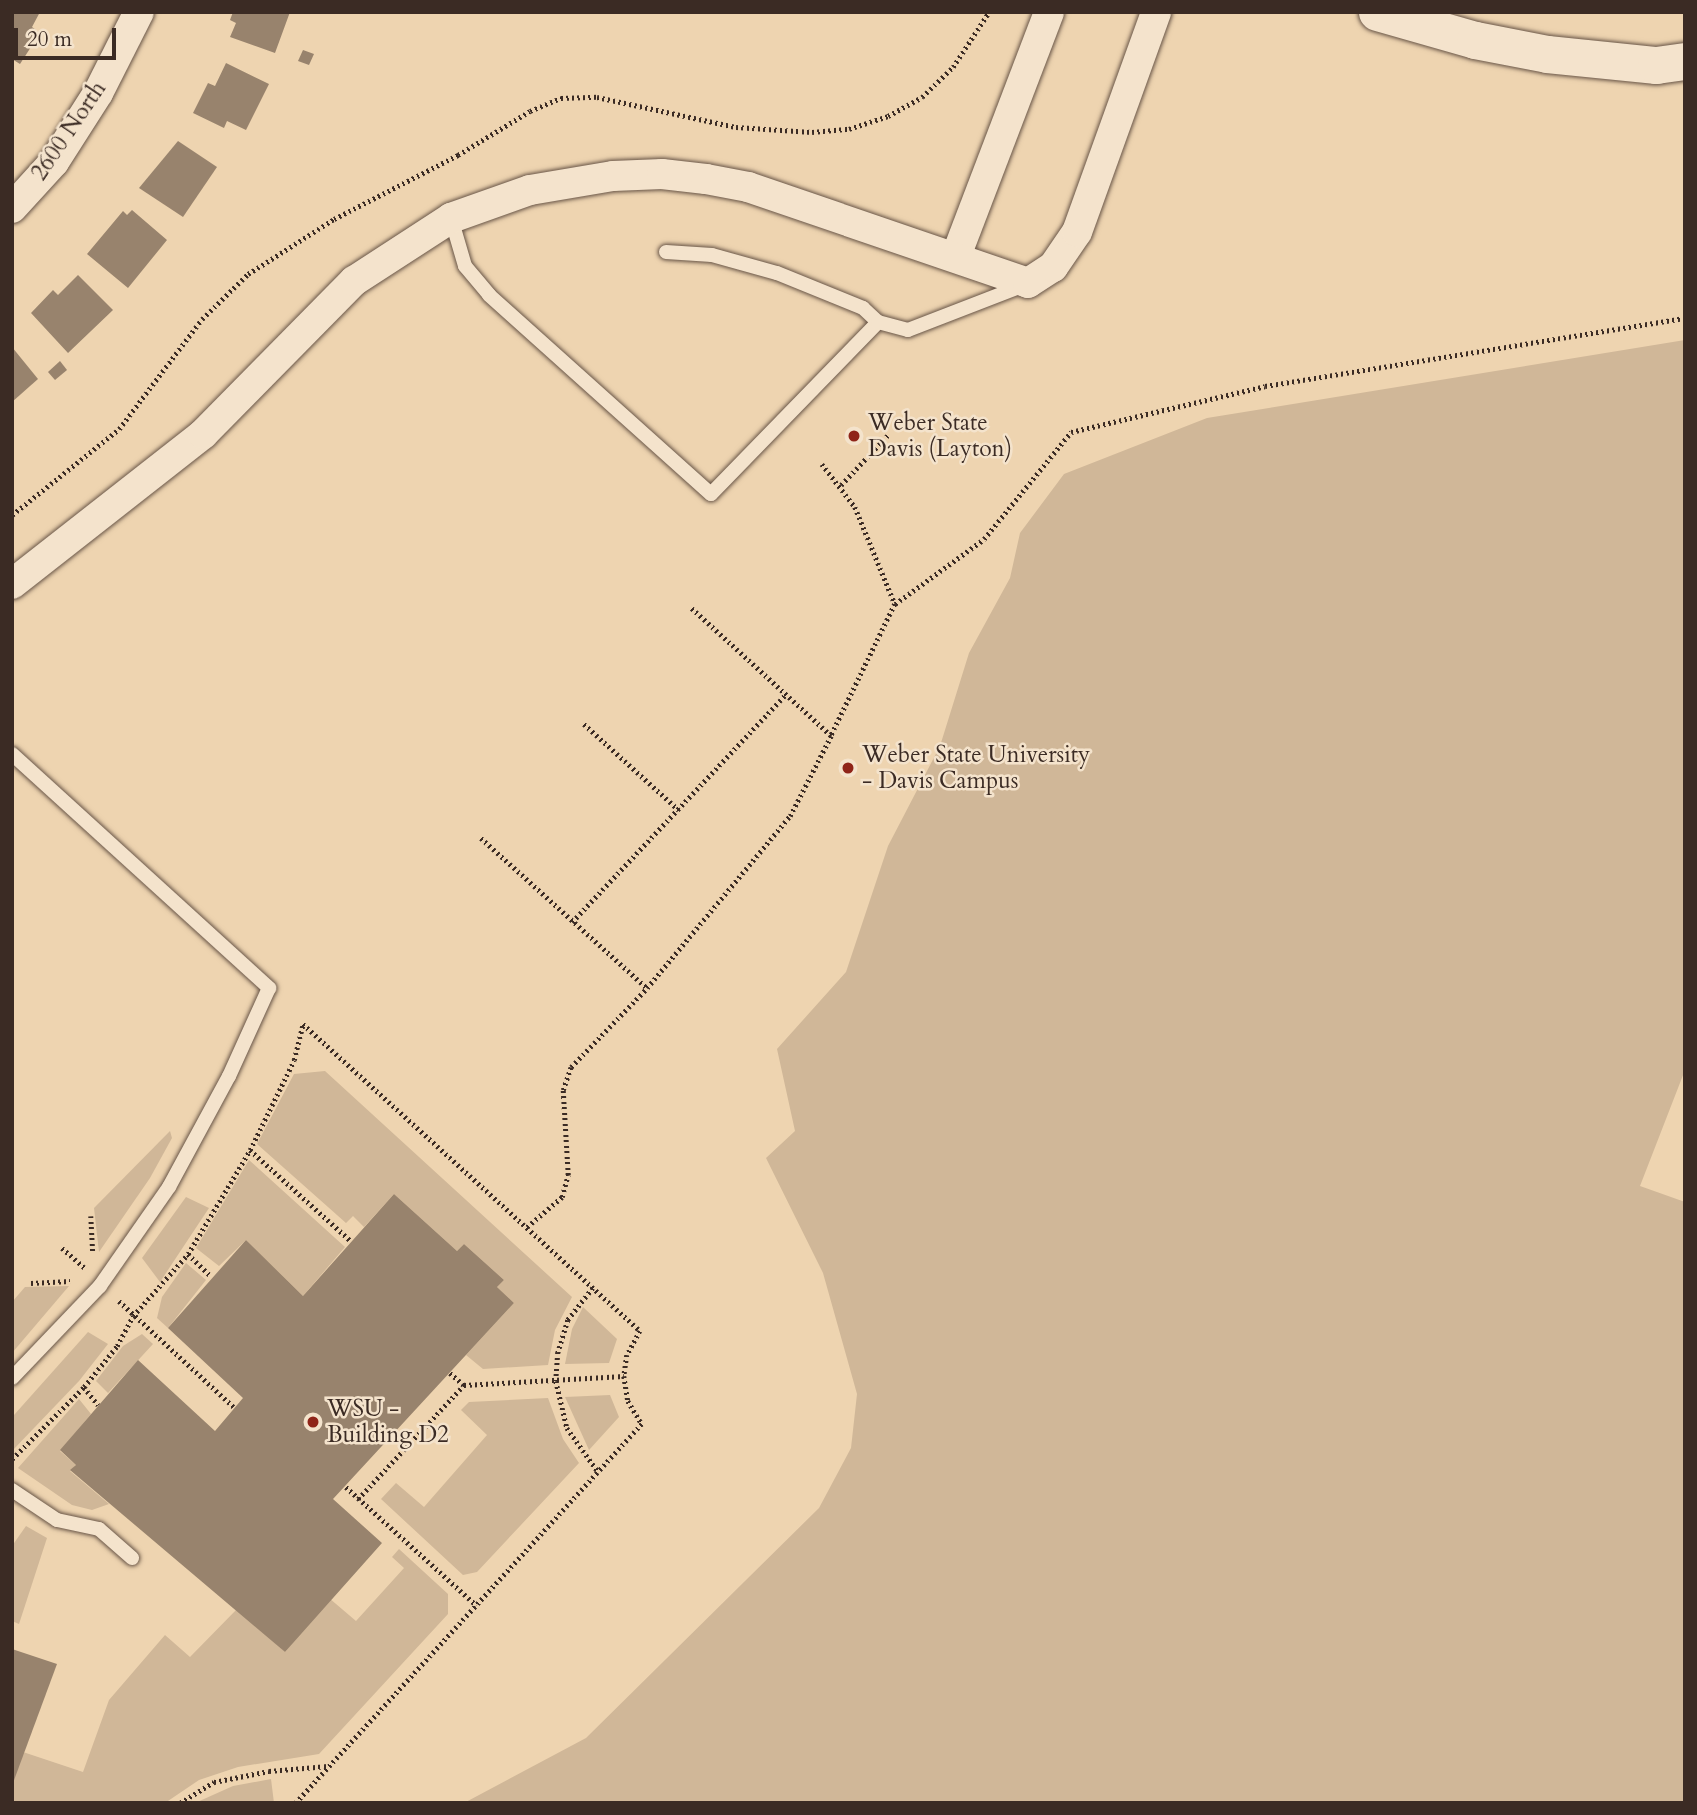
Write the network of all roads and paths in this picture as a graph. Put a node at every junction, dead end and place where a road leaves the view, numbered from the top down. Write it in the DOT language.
graph roads {
  1 [pos="139,12"];
  2 [pos="1049,12"];
  3 [pos="1156,12"];
  4 [pos="1377,12"];
  5 [pos="1670,63"];
  6 [pos="12,208"];
  7 [pos="452,218"];
  8 [pos="666,252"];
  9 [pos="956,256"];
  10 [pos="1028,283"];
  11 [pos="1685,318"];
  12 [pos="878,322"];
  13 [pos="887,435"];
  14 [pos="822,464"];
  15 [pos="841,485"];
  16 [pos="12,584"];
  17 [pos="895,604"];
  18 [pos="691,608"];
  19 [pos="786,694"];
  20 [pos="584,724"];
  21 [pos="831,736"];
  22 [pos="12,754"];
  23 [pos="679,810"];
  24 [pos="481,838"];
  25 [pos="572,922"];
  26 [pos="647,988"];
  27 [pos="250,1150"];
  28 [pos="91,1216"];
  29 [pos="527,1227"];
  30 [pos="350,1240"];
  31 [pos="62,1248"];
  32 [pos="188,1254"];
  33 [pos="83,1266"];
  34 [pos="88,1271"];
  35 [pos="210,1275"];
  36 [pos="31,1283"];
  37 [pos="593,1288"];
  38 [pos="117,1299"];
  39 [pos="133,1316"];
  40 [pos="450,1373"];
  41 [pos="624,1377"];
  42 [pos="12,1378"];
  43 [pos="556,1381"];
  44 [pos="464,1385"];
  45 [pos="84,1387"];
  46 [pos="98,1405"];
  47 [pos="234,1407"];
  48 [pos="12,1459"];
  49 [pos="599,1474"];
  50 [pos="346,1487"];
  51 [pos="12,1490"];
  52 [pos="358,1499"];
  53 [pos="132,1558"];
  54 [pos="476,1605"];
  55 [pos="329,1766"];
  56 [pos="180,1803"];
  57 [pos="296,1803"];
  1 -- 6 [label="street, 2600 North"];
  2 -- 9 [label="street"];
  3 -- 10 [label="street"];
  4 -- 5 [label="street"];
  7 -- 9 [label="street"];
  7 -- 12 [label="lane"];
  7 -- 16 [label="street"];
  8 -- 12 [label="lane"];
  9 -- 10 [label="street"];
  10 -- 12 [label="lane"];
  11 -- 17 [label="path"];
  13 -- 15 [label="path"];
  14 -- 15 [label="path"];
  15 -- 17 [label="path"];
  17 -- 21 [label="path"];
  18 -- 19 [label="path"];
  19 -- 21 [label="path"];
  19 -- 23 [label="path"];
  20 -- 23 [label="path"];
  21 -- 26 [label="path"];
  22 -- 42 [label="lane"];
  23 -- 25 [label="path"];
  24 -- 25 [label="path"];
  25 -- 26 [label="path"];
  26 -- 29 [label="path"];
  27 -- 29 [label="path"];
  27 -- 30 [label="path"];
  27 -- 32 [label="path"];
  28 -- 33 [label="path"];
  29 -- 37 [label="path"];
  31 -- 33 [label="path"];
  32 -- 35 [label="path"];
  32 -- 39 [label="path"];
  33 -- 34 [label="path"];
  33 -- 36 [label="path"];
  37 -- 41 [label="path"];
  37 -- 43 [label="path"];
  38 -- 39 [label="path"];
  39 -- 45 [label="path"];
  39 -- 47 [label="path"];
  40 -- 44 [label="path"];
  41 -- 43 [label="path"];
  41 -- 49 [label="path"];
  43 -- 44 [label="path"];
  43 -- 49 [label="path"];
  44 -- 52 [label="path"];
  45 -- 46 [label="path"];
  45 -- 48 [label="path"];
  49 -- 54 [label="path"];
  50 -- 52 [label="path"];
  51 -- 53 [label="lane"];
  52 -- 54 [label="path"];
  54 -- 55 [label="path"];
  55 -- 56 [label="path"];
  55 -- 57 [label="path"];
}
